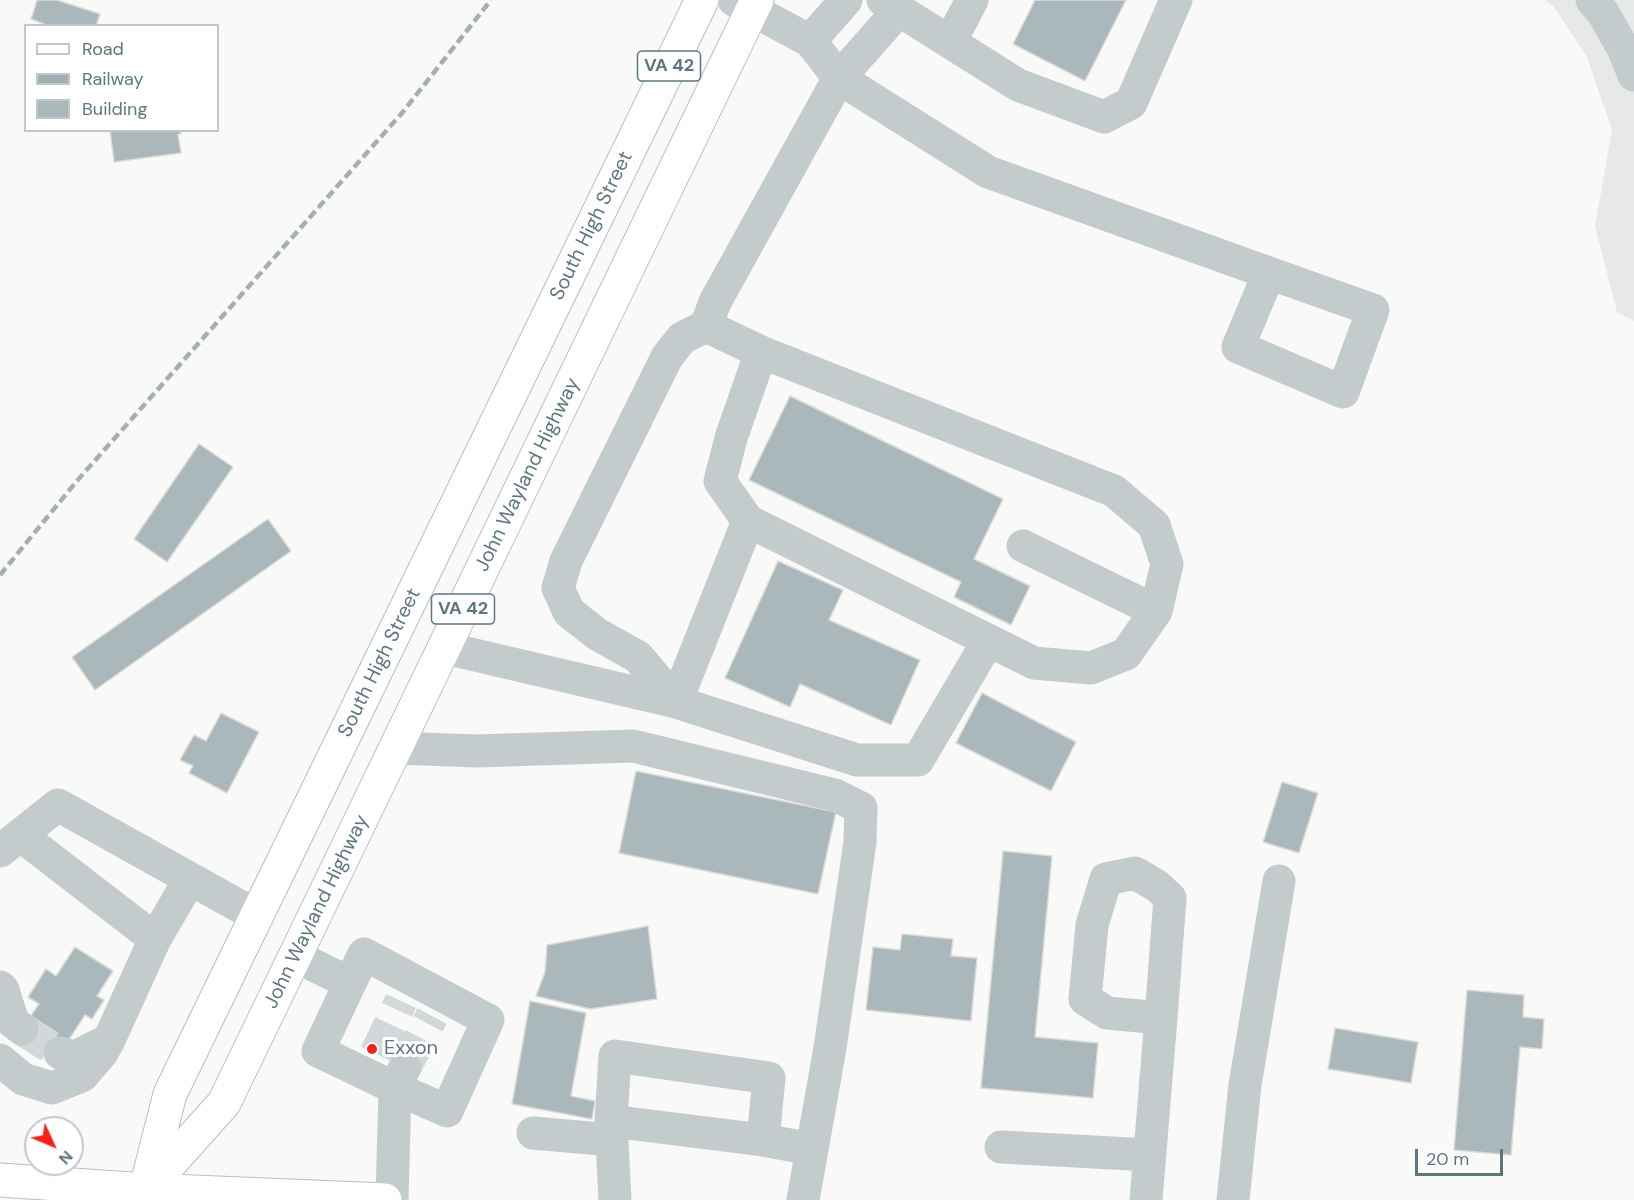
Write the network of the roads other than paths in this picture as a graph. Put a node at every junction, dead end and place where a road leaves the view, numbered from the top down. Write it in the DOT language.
graph roads {
  1 [pos="702,0"];
  2 [pos="846,0"];
  3 [pos="972,0"];
  4 [pos="1176,0"];
  5 [pos="1592,0"];
  6 [pos="748,3"];
  7 [pos="891,5"];
  8 [pos="810,41"];
  9 [pos="951,42"];
  10 [pos="1634,75"];
  11 [pos="839,78"];
  12 [pos="1269,273"];
  13 [pos="706,326"];
  14 [pos="761,352"];
  15 [pos="748,521"];
  16 [pos="1023,546"];
  17 [pos="1156,611"];
  18 [pos="988,641"];
  19 [pos="444,648"];
  20 [pos="676,702"];
  21 [pos="396,748"];
  22 [pos="10,843"];
  23 [pos="190,879"];
  24 [pos="1279,881"];
  25 [pos="257,916"];
  26 [pos="155,939"];
  27 [pos="296,956"];
  28 [pos="350,983"];
  29 [pos="0,987"];
  30 [pos="1161,1018"];
  31 [pos="22,1029"];
  32 [pos="109,1040"];
  33 [pos="60,1053"];
  34 [pos="0,1059"];
  35 [pos="400,1078"];
  36 [pos="611,1130"];
  37 [pos="533,1133"];
  38 [pos="763,1140"];
  39 [pos="1001,1147"];
  40 [pos="812,1149"];
  41 [pos="1149,1155"];
  42 [pos="0,1180"];
  43 [pos="144,1195"];
  44 [pos="385,1200"];
  45 [pos="392,1200"];
  46 [pos="615,1200"];
  47 [pos="803,1200"];
  48 [pos="1146,1200"];
  49 [pos="1233,1200"];
  1 -- 25 [label="main road, South High Street / VA 42"];
  2 -- 8 [label="lane"];
  3 -- 9 [label="lane"];
  4 -- 9 [label="lane"];
  5 -- 10 [label="lane"];
  6 -- 8 [label="lane"];
  6 -- 19 [label="main road, John Wayland Highway / VA 42"];
  7 -- 9 [label="lane"];
  7 -- 11 [label="lane"];
  8 -- 11 [label="lane"];
  11 -- 12 [label="lane"];
  11 -- 13 [label="lane"];
  13 -- 14 [label="lane"];
  13 -- 20 [label="lane"];
  14 -- 15 [label="lane"];
  14 -- 17 [label="lane"];
  15 -- 18 [label="lane"];
  15 -- 20 [label="lane"];
  16 -- 17 [label="lane"];
  17 -- 18 [label="lane"];
  18 -- 20 [label="lane"];
  19 -- 20 [label="lane"];
  19 -- 21 [label="main road, John Wayland Highway / VA 42"];
  21 -- 27 [label="main road, John Wayland Highway / VA 42"];
  21 -- 40 [label="lane"];
  22 -- 23 [label="lane"];
  22 -- 26 [label="lane"];
  23 -- 25 [label="lane"];
  23 -- 26 [label="lane"];
  24 -- 49 [label="lane"];
  25 -- 43 [label="main road, South High Street / VA 42"];
  26 -- 32 [label="lane"];
  27 -- 28 [label="lane"];
  27 -- 43 [label="main road, John Wayland Highway / VA 42"];
  28 -- 35 [label="lane"];
  28 -- 35 [label="lane"];
  29 -- 31 [label="lane"];
  30 -- 41 [label="lane"];
  32 -- 33 [label="lane"];
  32 -- 34 [label="lane"];
  35 -- 45 [label="lane"];
  36 -- 37 [label="lane"];
  36 -- 38 [label="lane"];
  36 -- 38 [label="lane"];
  36 -- 46 [label="lane"];
  38 -- 40 [label="lane"];
  39 -- 41 [label="lane"];
  40 -- 47 [label="lane"];
  41 -- 48 [label="lane"];
  42 -- 43 [label="main road"];
  43 -- 44 [label="main road"];
}
